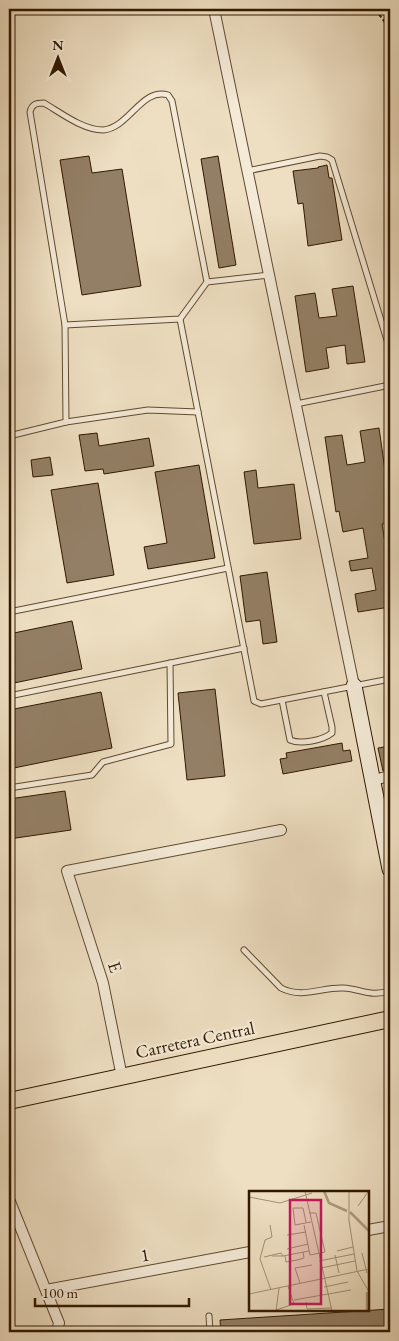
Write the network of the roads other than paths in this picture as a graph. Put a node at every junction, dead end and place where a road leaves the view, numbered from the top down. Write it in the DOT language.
graph roads {
  1 [pos="214,9"];
  2 [pos="247,171"];
  3 [pos="269,275"];
  4 [pos="207,282"];
  5 [pos="180,319"];
  6 [pos="66,325"];
  7 [pos="390,350"];
  8 [pos="390,385"];
  9 [pos="296,404"];
  10 [pos="198,412"];
  11 [pos="66,422"];
  12 [pos="9,436"];
  13 [pos="228,568"];
  14 [pos="9,612"];
  15 [pos="244,648"];
  16 [pos="170,664"];
  17 [pos="390,679"];
  18 [pos="354,686"];
  19 [pos="324,692"];
  20 [pos="9,696"];
  21 [pos="282,700"];
  22 [pos="390,776"];
  23 [pos="373,780"];
  24 [pos="9,788"];
  25 [pos="281,830"];
  26 [pos="390,869"];
  27 [pos="244,950"];
  28 [pos="390,991"];
  29 [pos="390,1019"];
  30 [pos="122,1077"];
  31 [pos="9,1101"];
  32 [pos="9,1199"];
  33 [pos="390,1226"];
  34 [pos="369,1230"];
  35 [pos="249,1252"];
  36 [pos="46,1290"];
  37 [pos="209,1316"];
  38 [pos="56,1332"];
  39 [pos="210,1332"];
  1 -- 2 [label="street"];
  2 -- 3 [label="street"];
  2 -- 7 [label="lane"];
  3 -- 4 [label="lane"];
  3 -- 9 [label="street"];
  4 -- 5 [label="lane"];
  4 -- 6 [label="lane"];
  5 -- 6 [label="lane"];
  5 -- 10 [label="lane"];
  6 -- 11 [label="lane"];
  8 -- 9 [label="lane"];
  9 -- 18 [label="street"];
  10 -- 11 [label="lane"];
  10 -- 13 [label="lane"];
  11 -- 12 [label="lane"];
  13 -- 14 [label="lane"];
  13 -- 15 [label="lane"];
  15 -- 16 [label="lane"];
  15 -- 21 [label="lane"];
  16 -- 20 [label="lane"];
  16 -- 24 [label="lane"];
  17 -- 18 [label="lane"];
  18 -- 19 [label="lane"];
  18 -- 23 [label="street"];
  19 -- 21 [label="lane"];
  19 -- 21 [label="lane"];
  22 -- 23 [label="street"];
  23 -- 26 [label="street"];
  25 -- 30 [label="street, E"];
  27 -- 28 [label="lane"];
  29 -- 30 [label="main road, Carretera Central"];
  30 -- 31 [label="main road, Carretera Central"];
  32 -- 36 [label="street"];
  33 -- 34 [label="street"];
  35 -- 36 [label="street, 1"];
  36 -- 38 [label="street"];
  37 -- 39 [label="lane"];
}
